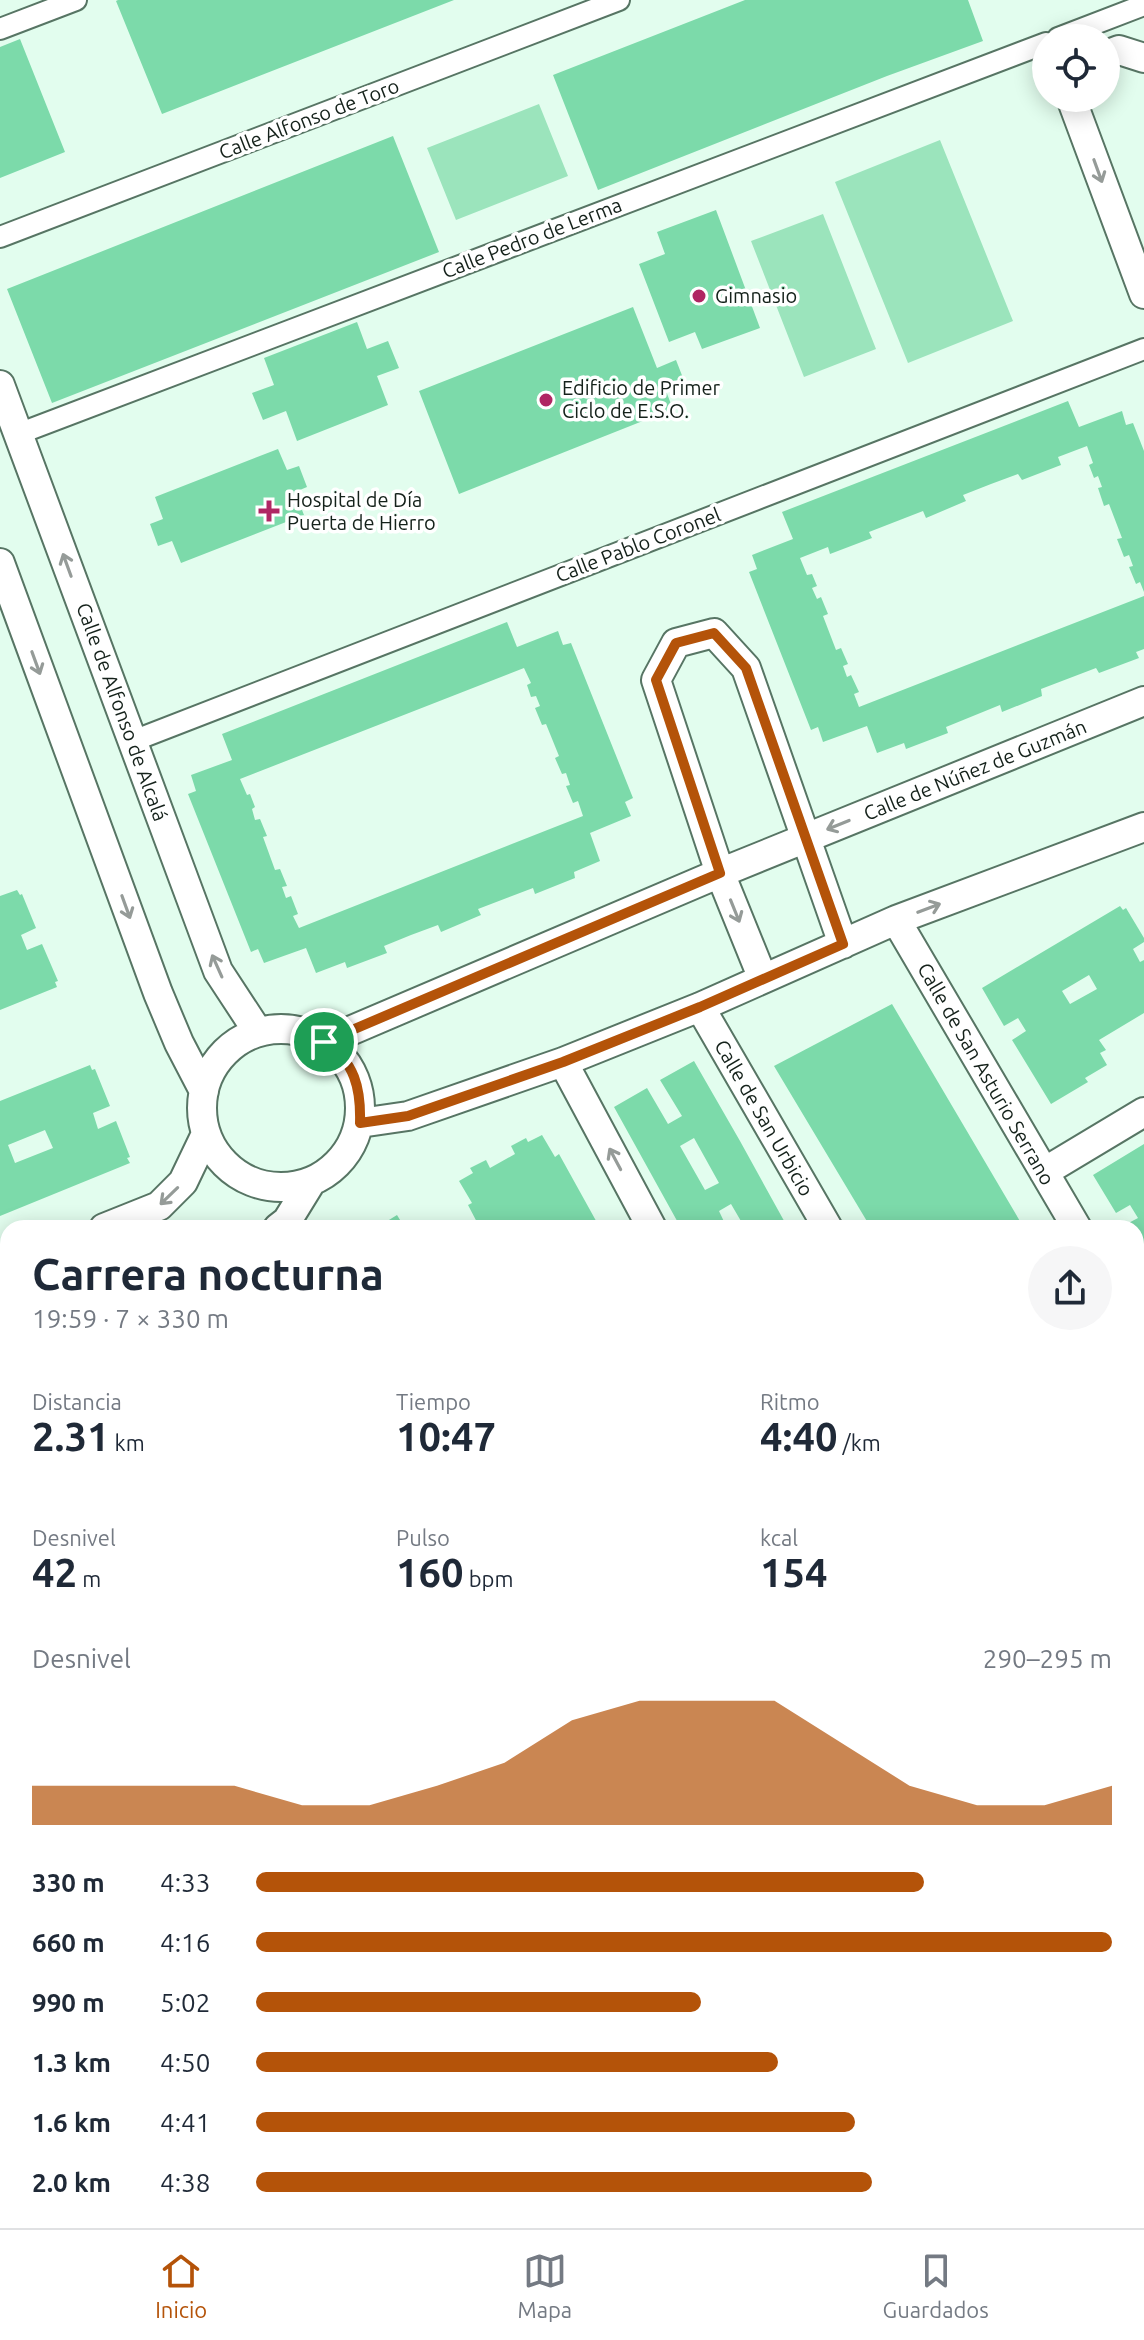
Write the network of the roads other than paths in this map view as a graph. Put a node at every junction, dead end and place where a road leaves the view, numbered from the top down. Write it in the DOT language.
graph roads {
  1 [pos="76,0"];
  2 [pos="619,0"];
  3 [pos="1144,5"];
  4 [pos="1094,24"];
  5 [pos="0,29"];
  6 [pos="1032,48"];
  7 [pos="1120,50"];
  8 [pos="1144,58"];
  9 [pos="1076,112"];
  10 [pos="0,237"];
  11 [pos="1144,294"];
  12 [pos="1144,349"];
  13 [pos="0,385"];
  14 [pos="18,434"];
  15 [pos="0,563"];
  16 [pos="1144,701"];
  17 [pos="133,741"];
  18 [pos="1144,827"];
  19 [pos="806,839"];
  20 [pos="720,873"];
  21 [pos="896,920"];
  22 [pos="843,944"];
  23 [pos="763,979"];
  24 [pos="700,1007"];
  25 [pos="258,1032"];
  26 [pos="324,1042"];
  27 [pos="563,1062"];
  28 [pos="204,1091"];
  29 [pos="1144,1112"];
  30 [pos="360,1123"];
  31 [pos="206,1134"];
  32 [pos="1044,1172"];
  33 [pos="311,1182"];
  34 [pos="124,1220"];
  35 [pos="288,1220"];
  36 [pos="648,1220"];
  37 [pos="823,1220"];
  38 [pos="1072,1220"];
  1 -- 5 [label="street"];
  2 -- 10 [label="street, Calle Alfonso de Toro"];
  3 -- 4 [label="street"];
  6 -- 14 [label="street, Calle Pedro de Lerma"];
  7 -- 8 [label="street"];
  9 -- 11 [label="street, one-way"];
  12 -- 17 [label="street, Calle Pablo Coronel"];
  13 -- 14 [label="street, Calle de Alfonso de Alcalá"];
  17 -- 14 [label="street, Calle de Alfonso de Alcalá, one-way"];
  15 -- 28 [label="street, one-way"];
  16 -- 19 [label="street, Calle de Núñez de Guzmán, one-way"];
  25 -- 17 [label="street, Calle de Alfonso de Alcalá, one-way"];
  21 -- 18 [label="street, one-way"];
  19 -- 20 [label="street, Calle de Núñez de Guzmán"];
  19 -- 20 [label="street"];
  19 -- 22 [label="street"];
  20 -- 23 [label="street, one-way"];
  20 -- 26 [label="street, Calle de Núñez de Guzmán"];
  21 -- 22 [label="street"];
  21 -- 32 [label="street, Calle de San Asturio Serrano"];
  22 -- 23 [label="street"];
  23 -- 24 [label="street"];
  24 -- 27 [label="street"];
  24 -- 37 [label="street, Calle de San Urbicio"];
  25 -- 26 [label="street"];
  25 -- 28 [label="street"];
  26 -- 30 [label="street"];
  27 -- 30 [label="street"];
  36 -- 27 [label="street, one-way"];
  28 -- 31 [label="street"];
  29 -- 32 [label="street"];
  30 -- 33 [label="street"];
  31 -- 33 [label="street"];
  31 -- 34 [label="street, one-way"];
  32 -- 38 [label="street, Calle de San Asturio Serrano"];
  33 -- 35 [label="street"];
}
